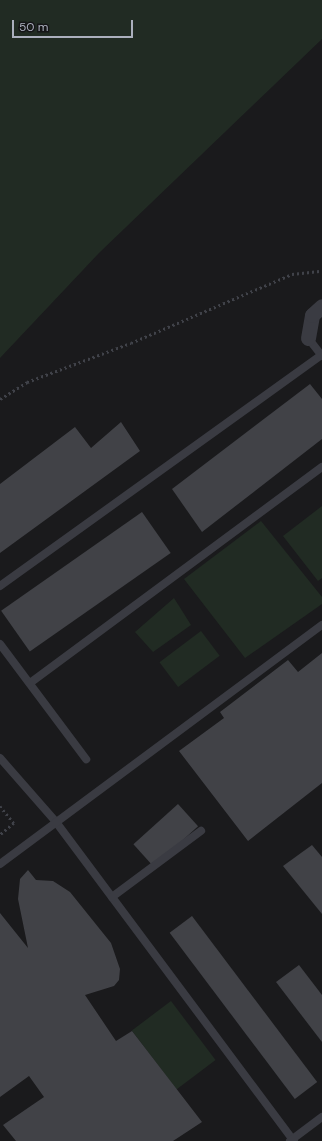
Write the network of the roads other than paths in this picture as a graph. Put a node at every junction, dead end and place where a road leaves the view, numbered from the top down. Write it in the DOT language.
graph roads {
  1 [pos="322,306"];
  2 [pos="308,338"];
  3 [pos="321,356"];
  4 [pos="322,467"];
  5 [pos="0,586"];
  6 [pos="322,625"];
  7 [pos="0,644"];
  8 [pos="30,683"];
  9 [pos="0,758"];
  10 [pos="86,759"];
  11 [pos="56,822"];
  12 [pos="202,831"];
  13 [pos="0,864"];
  14 [pos="112,897"];
  15 [pos="322,1117"];
  16 [pos="292,1140"];
  1 -- 2 [label="street"];
  2 -- 3 [label="lane"];
  3 -- 5 [label="lane"];
  4 -- 8 [label="lane"];
  6 -- 11 [label="lane"];
  7 -- 8 [label="lane"];
  8 -- 10 [label="lane"];
  9 -- 11 [label="lane"];
  11 -- 13 [label="lane"];
  11 -- 14 [label="lane"];
  12 -- 14 [label="lane"];
  14 -- 16 [label="lane"];
  15 -- 16 [label="lane"];
}
